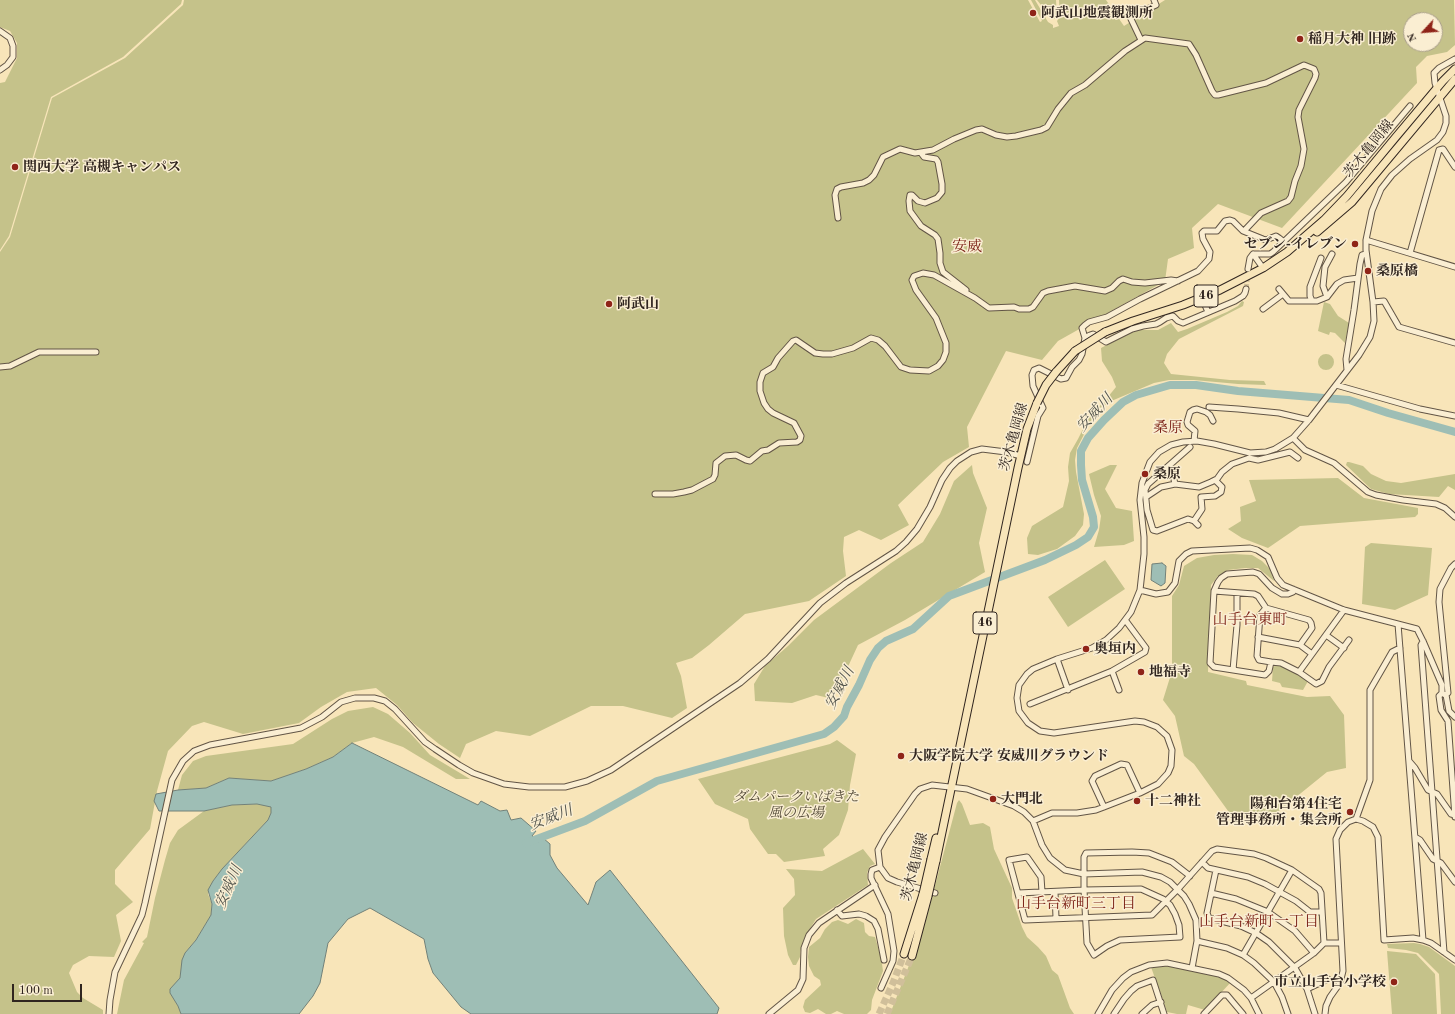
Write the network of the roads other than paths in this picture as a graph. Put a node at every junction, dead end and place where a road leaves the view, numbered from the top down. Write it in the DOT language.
graph roads {
  1 [pos="1154,0"];
  2 [pos="0,31"];
  3 [pos="1141,40"];
  4 [pos="1455,58"];
  5 [pos="1455,69"];
  6 [pos="0,70"];
  7 [pos="1455,79"];
  8 [pos="1437,88"];
  9 [pos="1439,97"];
  10 [pos="1410,106"];
  11 [pos="921,153"];
  12 [pos="1455,167"];
  13 [pos="838,218"];
  14 [pos="1244,231"];
  15 [pos="1366,240"];
  16 [pos="1284,242"];
  17 [pos="1299,243"];
  18 [pos="1410,253"];
  19 [pos="1253,254"];
  20 [pos="1332,254"];
  21 [pos="1366,254"];
  22 [pos="1321,258"];
  23 [pos="1455,267"];
  24 [pos="1263,268"];
  25 [pos="1248,269"];
  26 [pos="1358,278"];
  27 [pos="1178,281"];
  28 [pos="1246,289"];
  29 [pos="1279,289"];
  30 [pos="968,294"];
  31 [pos="1283,294"];
  32 [pos="1326,296"];
  33 [pos="1202,298"];
  34 [pos="1312,301"];
  35 [pos="1373,302"];
  36 [pos="1263,309"];
  37 [pos="1208,312"];
  38 [pos="1084,338"];
  39 [pos="1455,344"];
  40 [pos="96,352"];
  41 [pos="0,367"];
  42 [pos="1347,370"];
  43 [pos="1335,386"];
  44 [pos="1209,407"];
  45 [pos="1455,416"];
  46 [pos="1309,420"];
  47 [pos="1213,421"];
  48 [pos="1293,438"];
  49 [pos="1194,441"];
  50 [pos="1190,447"];
  51 [pos="1020,456"];
  52 [pos="1249,456"];
  53 [pos="1298,458"];
  54 [pos="1027,462"];
  55 [pos="1167,467"];
  56 [pos="1216,480"];
  57 [pos="1175,484"];
  58 [pos="1143,490"];
  59 [pos="655,494"];
  60 [pos="1146,497"];
  61 [pos="1455,517"];
  62 [pos="1194,521"];
  63 [pos="1198,525"];
  64 [pos="1455,564"];
  65 [pos="1293,588"];
  66 [pos="1140,590"];
  67 [pos="1214,591"];
  68 [pos="1237,592"];
  69 [pos="1266,608"];
  70 [pos="1344,610"];
  71 [pos="1126,621"];
  72 [pos="1398,624"];
  73 [pos="1326,634"];
  74 [pos="1258,637"];
  75 [pos="1349,640"];
  76 [pos="1423,641"];
  77 [pos="1300,645"];
  78 [pos="1344,648"];
  79 [pos="1400,648"];
  80 [pos="1312,654"];
  81 [pos="1057,659"];
  82 [pos="1271,662"];
  83 [pos="1232,670"];
  84 [pos="1112,671"];
  85 [pos="1299,672"];
  86 [pos="1068,690"];
  87 [pos="1120,690"];
  88 [pos="1444,694"];
  89 [pos="1030,704"];
  90 [pos="1455,717"];
  91 [pos="1409,761"];
  92 [pos="951,786"];
  93 [pos="1432,792"];
  94 [pos="1140,793"];
  95 [pos="1104,807"];
  96 [pos="1455,816"];
  97 [pos="1356,819"];
  98 [pos="1033,821"];
  99 [pos="1415,837"];
  100 [pos="1202,862"];
  101 [pos="1438,862"];
  102 [pos="880,867"];
  103 [pos="1216,870"];
  104 [pos="1292,870"];
  105 [pos="1084,874"];
  106 [pos="1190,876"];
  107 [pos="1455,882"];
  108 [pos="875,885"];
  109 [pos="1178,889"];
  110 [pos="1084,890"];
  111 [pos="1280,891"];
  112 [pos="1042,892"];
  113 [pos="1055,892"];
  114 [pos="1018,893"];
  115 [pos="1211,893"];
  116 [pos="928,894"];
  117 [pos="1166,902"];
  118 [pos="837,910"];
  119 [pos="1268,912"];
  120 [pos="1322,912"];
  121 [pos="1085,917"];
  122 [pos="1056,918"];
  123 [pos="1256,933"];
  124 [pos="1423,940"];
  125 [pos="1197,941"];
  126 [pos="1324,943"];
  127 [pos="1342,943"];
  128 [pos="1444,952"];
  129 [pos="1314,953"];
  130 [pos="904,954"];
  131 [pos="1243,955"];
  132 [pos="912,956"];
  133 [pos="884,960"];
  134 [pos="1455,960"];
  135 [pos="1192,968"];
  136 [pos="1294,968"];
  137 [pos="1328,979"];
  138 [pos="1274,982"];
  139 [pos="881,988"];
  140 [pos="1307,989"];
  141 [pos="1251,998"];
  142 [pos="1161,1002"];
  143 [pos="1207,1013"];
  144 [pos="110,1014"];
  145 [pos="770,1014"];
  146 [pos="1098,1014"];
  147 [pos="1114,1014"];
  148 [pos="1142,1014"];
  149 [pos="1164,1014"];
  150 [pos="1243,1014"];
  151 [pos="1259,1014"];
  152 [pos="1288,1014"];
  153 [pos="1314,1014"];
  154 [pos="1325,1014"];
  1 -- 3 [label="street"];
  2 -- 6 [label="street"];
  3 -- 11 [label="street"];
  3 -- 14 [label="street"];
  4 -- 8 [label="street"];
  5 -- 8 [label="main road, 茨木亀岡線 / 46"];
  7 -- 9 [label="main road, 茨木亀岡線 / 46"];
  8 -- 9 [label="street"];
  8 -- 17 [label="main road, 茨木亀岡線 / 46"];
  9 -- 15 [label="street"];
  9 -- 17 [label="main road, 茨木亀岡線 / 46"];
  10 -- 16 [label="street"];
  11 -- 13 [label="street"];
  11 -- 30 [label="street"];
  12 -- 18 [label="street"];
  14 -- 16 [label="street"];
  14 -- 27 [label="street"];
  15 -- 18 [label="street"];
  15 -- 21 [label="street"];
  16 -- 19 [label="street"];
  17 -- 24 [label="main road, 茨木亀岡線 / 46"];
  18 -- 23 [label="street"];
  19 -- 24 [label="street"];
  19 -- 25 [label="street"];
  20 -- 32 [label="street"];
  21 -- 26 [label="street"];
  21 -- 35 [label="street"];
  22 -- 34 [label="street"];
  24 -- 33 [label="main road, 茨木亀岡線 / 46"];
  26 -- 32 [label="street"];
  26 -- 42 [label="street"];
  27 -- 30 [label="street"];
  27 -- 38 [label="street"];
  28 -- 37 [label="street"];
  29 -- 31 [label="street"];
  30 -- 59 [label="street"];
  31 -- 34 [label="street"];
  31 -- 36 [label="street"];
  32 -- 34 [label="street"];
  33 -- 37 [label="street"];
  33 -- 51 [label="main road, 茨木亀岡線 / 46, bridge"];
  35 -- 39 [label="street"];
  35 -- 42 [label="street"];
  37 -- 38 [label="street"];
  38 -- 54 [label="street"];
  40 -- 41 [label="street"];
  42 -- 43 [label="street"];
  43 -- 45 [label="street"];
  43 -- 46 [label="street"];
  44 -- 46 [label="street"];
  46 -- 48 [label="street"];
  47 -- 49 [label="street"];
  48 -- 52 [label="street"];
  48 -- 61 [label="street"];
  49 -- 52 [label="street"];
  49 -- 58 [label="street"];
  50 -- 55 [label="street"];
  51 -- 92 [label="main road, 茨木亀岡線 / 46"];
  51 -- 144 [label="street"];
  52 -- 53 [label="street"];
  52 -- 56 [label="street"];
  55 -- 57 [label="street"];
  55 -- 58 [label="street"];
  56 -- 57 [label="street"];
  56 -- 62 [label="street"];
  57 -- 60 [label="street"];
  58 -- 60 [label="street"];
  58 -- 66 [label="street"];
  60 -- 62 [label="street"];
  62 -- 63 [label="street"];
  64 -- 88 [label="street"];
  65 -- 66 [label="street"];
  65 -- 67 [label="street"];
  65 -- 70 [label="street"];
  66 -- 71 [label="street"];
  67 -- 68 [label="street"];
  67 -- 83 [label="street"];
  68 -- 69 [label="street"];
  68 -- 83 [label="street"];
  69 -- 74 [label="street"];
  69 -- 77 [label="street"];
  70 -- 72 [label="street"];
  70 -- 73 [label="street"];
  71 -- 81 [label="street"];
  71 -- 84 [label="street"];
  72 -- 76 [label="street"];
  72 -- 79 [label="street"];
  73 -- 78 [label="street"];
  73 -- 80 [label="street"];
  74 -- 77 [label="street"];
  74 -- 82 [label="street"];
  75 -- 78 [label="street"];
  76 -- 88 [label="street"];
  76 -- 93 [label="street"];
  77 -- 80 [label="street"];
  78 -- 85 [label="street"];
  79 -- 91 [label="street"];
  79 -- 97 [label="street"];
  80 -- 85 [label="street"];
  81 -- 86 [label="street"];
  81 -- 94 [label="street"];
  82 -- 83 [label="street"];
  82 -- 85 [label="street"];
  84 -- 86 [label="street"];
  84 -- 87 [label="street"];
  86 -- 89 [label="street"];
  88 -- 90 [label="street"];
  88 -- 96 [label="street"];
  91 -- 93 [label="street"];
  91 -- 99 [label="street"];
  92 -- 98 [label="street"];
  92 -- 102 [label="street"];
  92 -- 116 [label="main road, 茨木亀岡線 / 46, bridge"];
  93 -- 96 [label="street"];
  93 -- 101 [label="street"];
  94 -- 95 [label="street"];
  94 -- 95 [label="street"];
  95 -- 98 [label="street"];
  97 -- 124 [label="street"];
  97 -- 127 [label="street"];
  98 -- 105 [label="street"];
  99 -- 101 [label="street"];
  99 -- 124 [label="street"];
  100 -- 103 [label="street"];
  100 -- 104 [label="street"];
  100 -- 106 [label="street"];
  101 -- 107 [label="street"];
  101 -- 128 [label="street"];
  102 -- 108 [label="street"];
  102 -- 116 [label="street"];
  103 -- 111 [label="street"];
  103 -- 115 [label="street"];
  104 -- 111 [label="street"];
  104 -- 120 [label="street"];
  105 -- 106 [label="street"];
  105 -- 109 [label="street"];
  105 -- 110 [label="street"];
  106 -- 109 [label="street"];
  108 -- 118 [label="street"];
  108 -- 139 [label="street"];
  109 -- 117 [label="street"];
  109 -- 125 [label="street"];
  110 -- 113 [label="street"];
  110 -- 117 [label="street"];
  110 -- 121 [label="street"];
  111 -- 119 [label="street"];
  111 -- 120 [label="street"];
  112 -- 113 [label="street"];
  112 -- 114 [label="street"];
  112 -- 114 [label="street"];
  113 -- 122 [label="street"];
  114 -- 122 [label="street"];
  115 -- 119 [label="street"];
  115 -- 123 [label="street"];
  116 -- 130 [label="main road, 茨木亀岡線 / 46"];
  116 -- 132 [label="main road, 茨木亀岡線 / 46"];
  117 -- 121 [label="street"];
  117 -- 121 [label="street"];
  118 -- 133 [label="street"];
  118 -- 145 [label="street"];
  119 -- 123 [label="street"];
  119 -- 129 [label="street"];
  120 -- 126 [label="street"];
  121 -- 122 [label="street"];
  123 -- 131 [label="street"];
  123 -- 136 [label="street"];
  124 -- 128 [label="street"];
  125 -- 131 [label="street"];
  125 -- 135 [label="street"];
  126 -- 127 [label="street"];
  126 -- 129 [label="street"];
  127 -- 154 [label="street"];
  128 -- 134 [label="street"];
  129 -- 136 [label="street"];
  131 -- 138 [label="street"];
  135 -- 141 [label="street"];
  135 -- 146 [label="street"];
  136 -- 138 [label="street"];
  136 -- 140 [label="street"];
  137 -- 140 [label="street"];
  138 -- 141 [label="street"];
  138 -- 152 [label="street"];
  140 -- 153 [label="street"];
  141 -- 151 [label="street"];
  142 -- 147 [label="street"];
  142 -- 148 [label="street"];
  142 -- 149 [label="street"];
  143 -- 150 [label="street"];
}
